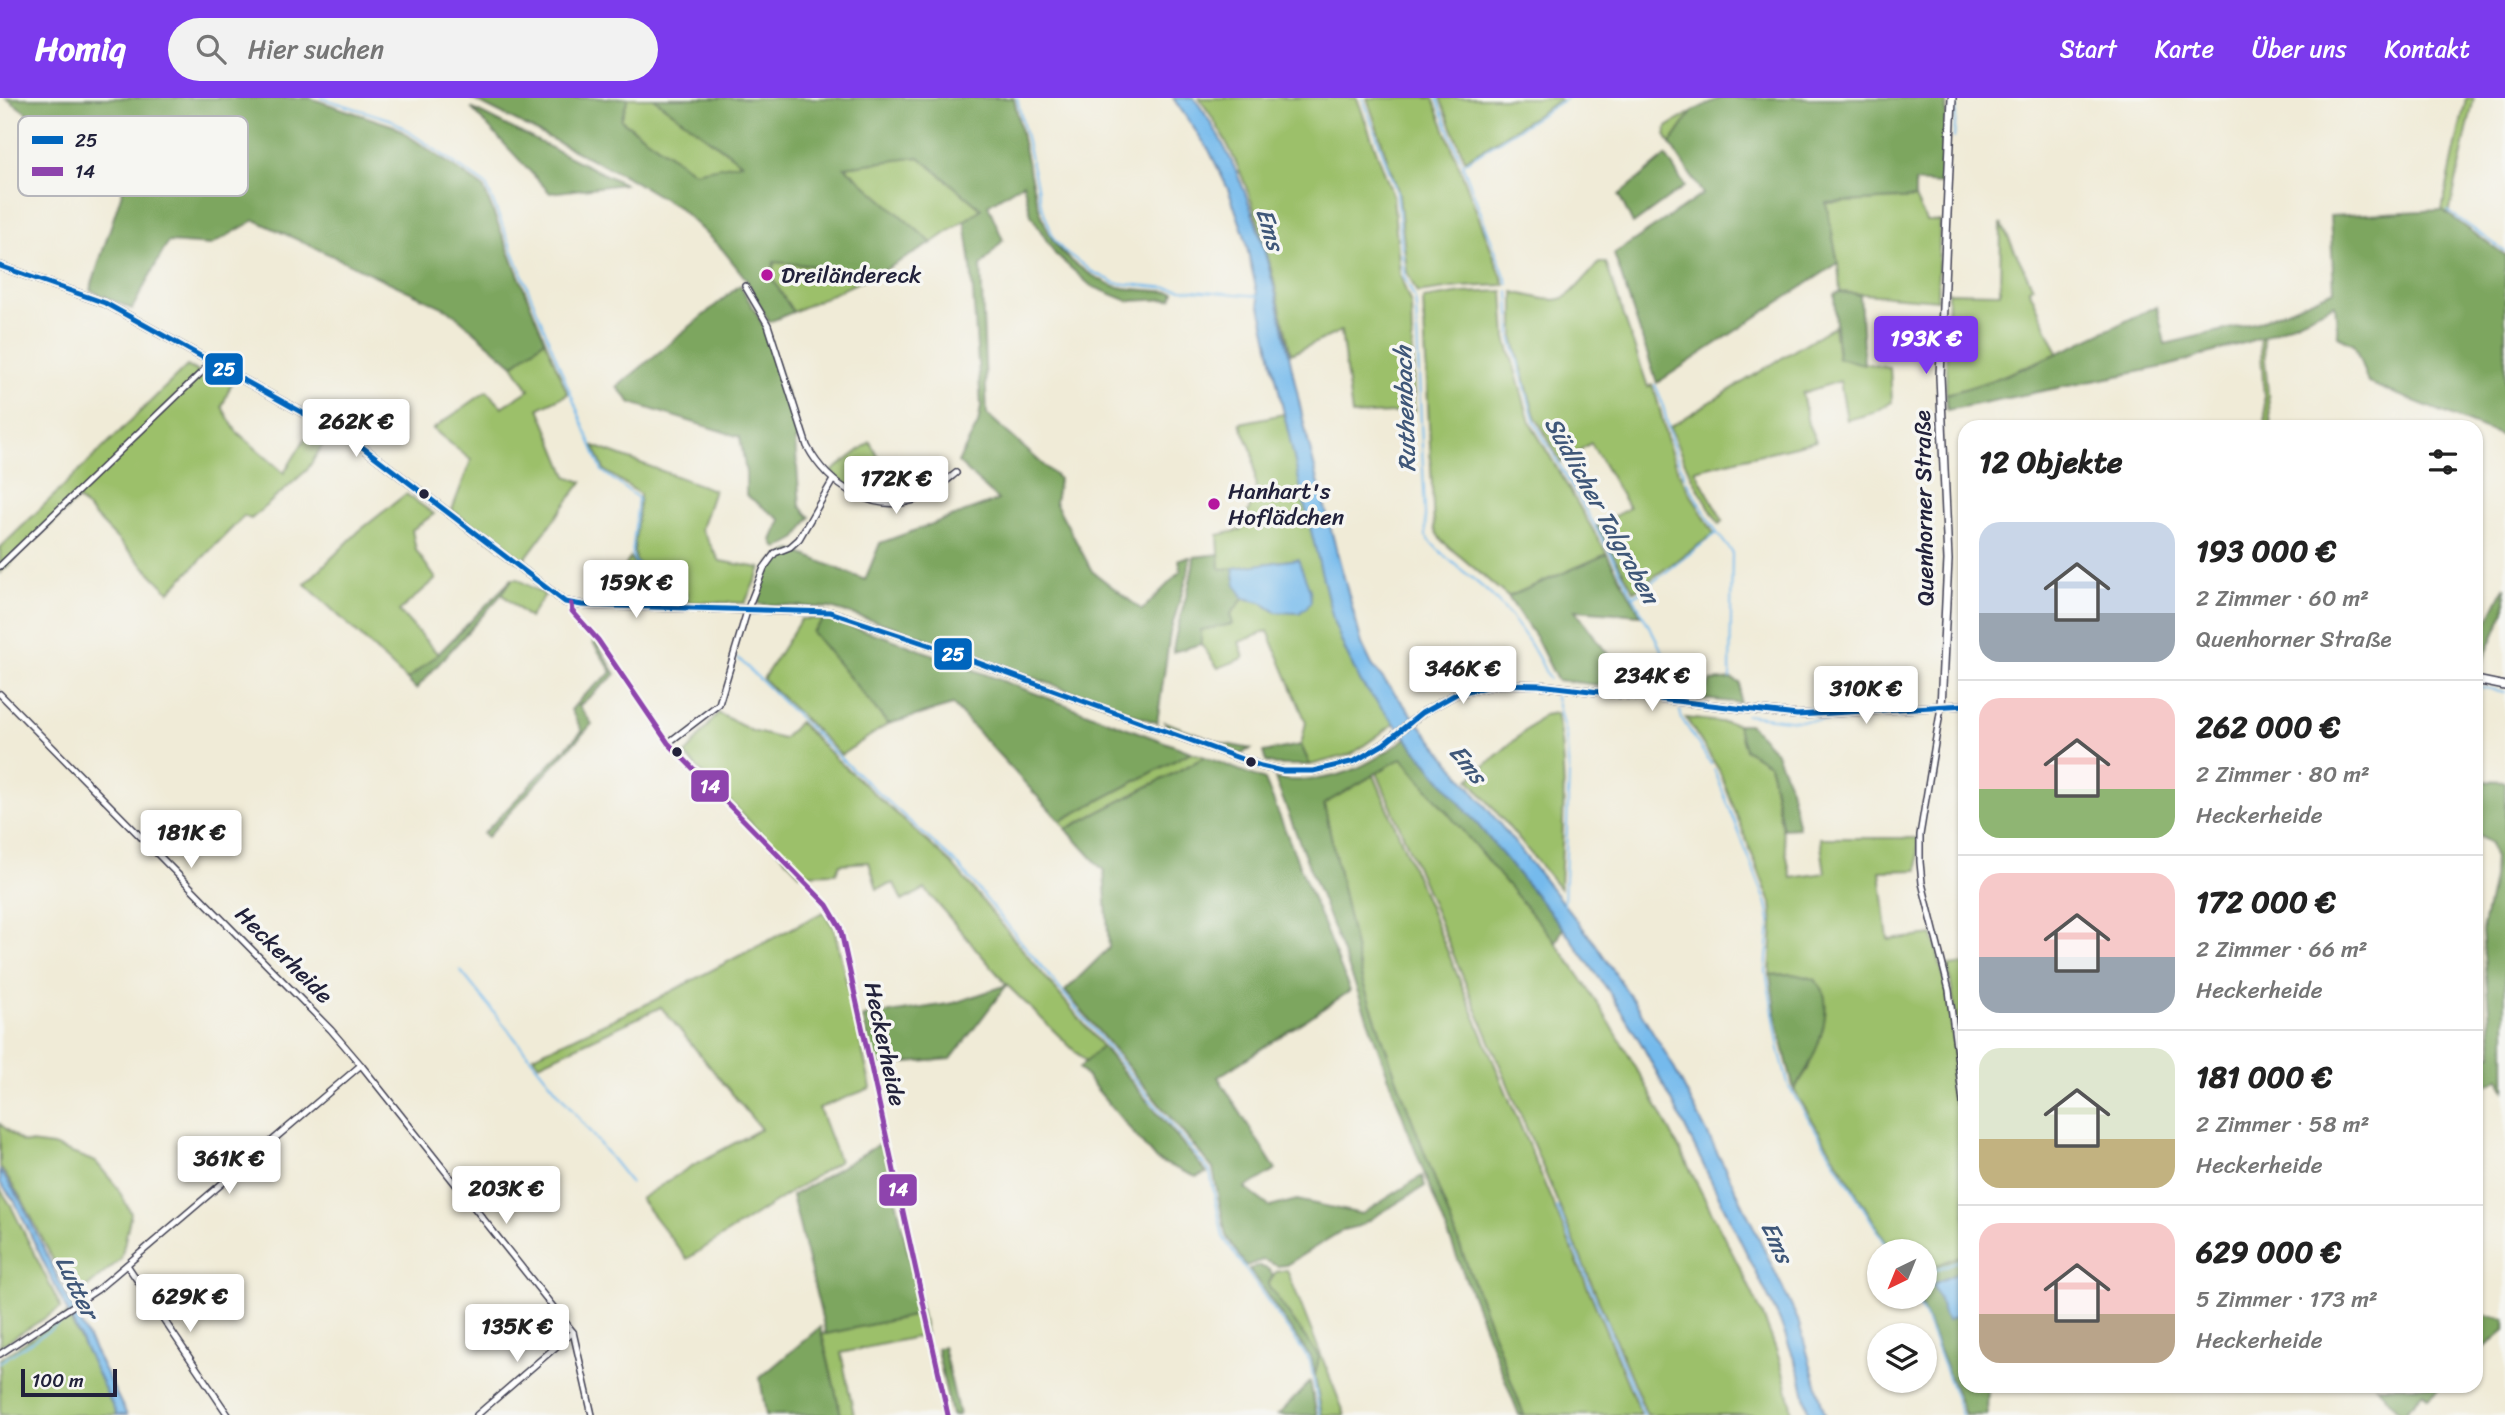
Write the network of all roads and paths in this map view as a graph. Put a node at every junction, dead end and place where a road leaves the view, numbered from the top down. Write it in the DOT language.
graph roads {
  1 [pos="1952,98"];
  2 [pos="0,265"];
  3 [pos="745,286"];
  4 [pos="210,360"];
  5 [pos="956,473"];
  6 [pos="833,480"];
  7 [pos="0,566"];
  8 [pos="571,604"];
  9 [pos="748,608"];
  10 [pos="2483,681"];
  11 [pos="2505,686"];
  12 [pos="0,694"];
  13 [pos="1958,706"];
  14 [pos="1941,707"];
  15 [pos="668,743"];
  16 [pos="1958,1059"];
  17 [pos="361,1065"];
  18 [pos="127,1265"];
  19 [pos="573,1332"];
  20 [pos="0,1354"];
  21 [pos="228,1415"];
  22 [pos="477,1415"];
  23 [pos="592,1415"];
  24 [pos="948,1415"];
  1 -- 14 [label="main road, Quenhorner Straße"];
  2 -- 4 [label="main road, Heckerheide"];
  3 -- 6 [label="street"];
  4 -- 7 [label="street"];
  4 -- 8 [label="main road, Heckerheide"];
  5 -- 6 [label="street"];
  6 -- 9 [label="street"];
  8 -- 9 [label="main road, Heckerheide"];
  8 -- 15 [label="street, Heckerheide"];
  9 -- 14 [label="main road, Heckerheide"];
  9 -- 15 [label="street"];
  10 -- 11 [label="main road"];
  12 -- 17 [label="street, Heckerheide"];
  13 -- 14 [label="main road, Heckerheide"];
  14 -- 16 [label="street"];
  15 -- 24 [label="street, Heckerheide"];
  17 -- 18 [label="street"];
  17 -- 19 [label="street, Heckerheide"];
  18 -- 20 [label="street"];
  18 -- 21 [label="street"];
  19 -- 22 [label="street"];
  19 -- 23 [label="street, Heckerheide"];
}
